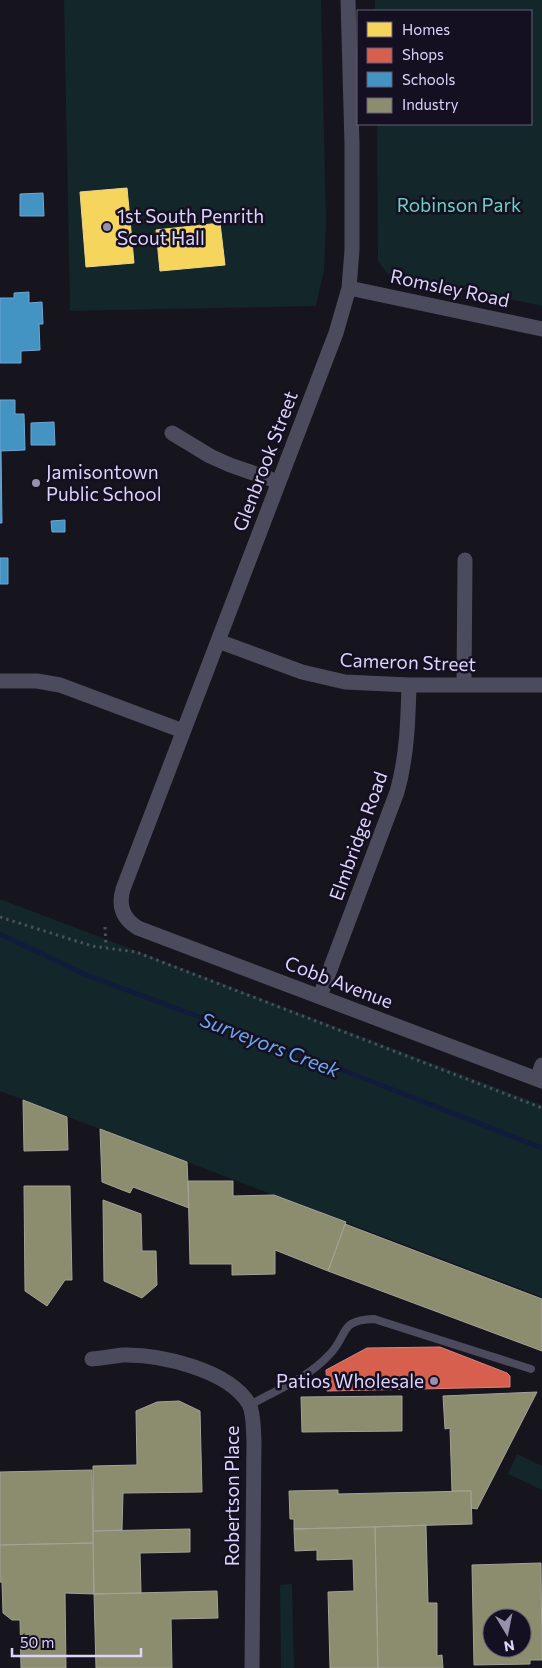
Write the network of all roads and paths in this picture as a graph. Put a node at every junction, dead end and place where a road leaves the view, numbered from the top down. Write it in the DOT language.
graph roads {
  1 [pos="348,0"];
  2 [pos="349,288"];
  3 [pos="542,329"];
  4 [pos="172,433"];
  5 [pos="279,482"];
  6 [pos="465,560"];
  7 [pos="218,641"];
  8 [pos="0,681"];
  9 [pos="409,685"];
  10 [pos="464,685"];
  11 [pos="542,685"];
  12 [pos="183,731"];
  13 [pos="0,917"];
  14 [pos="125,917"];
  15 [pos="105,926"];
  16 [pos="106,948"];
  17 [pos="320,996"];
  18 [pos="540,1075"];
  19 [pos="542,1108"];
  20 [pos="92,1359"];
  21 [pos="531,1369"];
  22 [pos="250,1405"];
  23 [pos="252,1668"];
  1 -- 2 [label="street, Glenbrook Street"];
  2 -- 3 [label="street, Romsley Road"];
  2 -- 5 [label="street, Glenbrook Street"];
  4 -- 5 [label="street"];
  5 -- 7 [label="street, Glenbrook Street"];
  6 -- 10 [label="street"];
  7 -- 9 [label="street, Cameron Street"];
  7 -- 12 [label="street, Glenbrook Street"];
  8 -- 12 [label="street"];
  9 -- 10 [label="street, Cameron Street"];
  9 -- 17 [label="street, Elmbridge Road"];
  10 -- 11 [label="street, Cameron Street"];
  12 -- 14 [label="street, Glenbrook Street"];
  13 -- 16 [label="path"];
  14 -- 17 [label="street, Cobb Avenue"];
  15 -- 16 [label="path"];
  16 -- 19 [label="path"];
  17 -- 18 [label="street, Cobb Avenue"];
  20 -- 22 [label="street, Robertson Place"];
  21 -- 22 [label="lane"];
  22 -- 23 [label="street, Robertson Place"];
}
